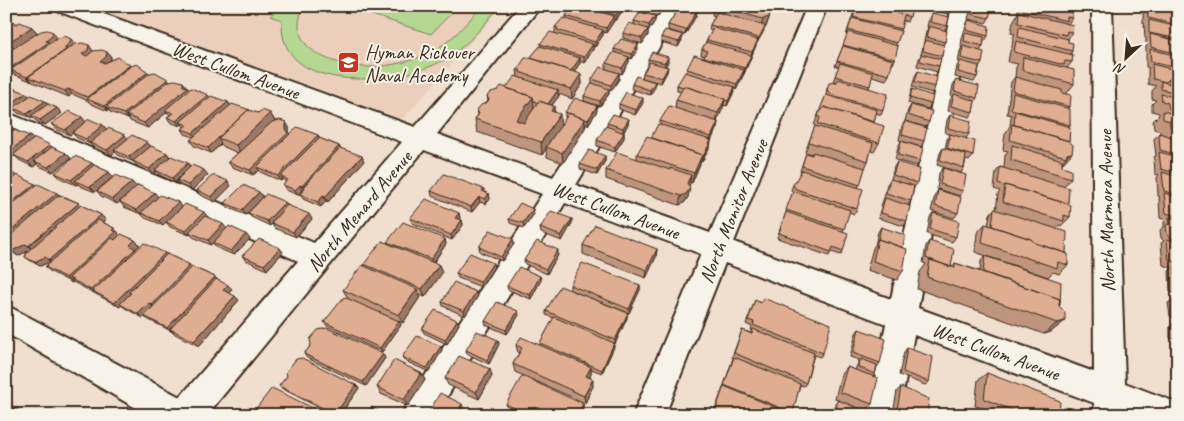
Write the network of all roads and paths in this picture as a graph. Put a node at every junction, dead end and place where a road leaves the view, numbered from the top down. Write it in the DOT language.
graph roads {
  1 [pos="62,6"];
  2 [pos="531,6"];
  3 [pos="674,6"];
  4 [pos="817,6"];
  5 [pos="962,6"];
  6 [pos="1102,6"];
  7 [pos="6,120"];
  8 [pos="420,138"];
  9 [pos="559,189"];
  10 [pos="718,248"];
  11 [pos="319,258"];
  12 [pos="902,316"];
  13 [pos="6,318"];
  14 [pos="1110,404"];
  15 [pos="180,415"];
  16 [pos="186,415"];
  17 [pos="418,415"];
  18 [pos="649,415"];
  19 [pos="883,415"];
  20 [pos="1169,415"];
  1 -- 8 [label="street, West Cullom Avenue"];
  2 -- 8 [label="street, North Menard Avenue"];
  3 -- 9 [label="street"];
  4 -- 10 [label="street, North Monitor Avenue"];
  5 -- 12 [label="street"];
  6 -- 14 [label="street, North Marmora Avenue"];
  7 -- 11 [label="street"];
  8 -- 9 [label="street, West Cullom Avenue"];
  8 -- 11 [label="street, North Menard Avenue"];
  9 -- 10 [label="street, West Cullom Avenue"];
  9 -- 17 [label="street"];
  10 -- 12 [label="street, West Cullom Avenue"];
  10 -- 18 [label="street, North Monitor Avenue"];
  11 -- 16 [label="street, North Menard Avenue"];
  12 -- 14 [label="street, West Cullom Avenue"];
  12 -- 19 [label="street"];
  13 -- 15 [label="street"];
  14 -- 20 [label="street, West Cullom Avenue"];
}
